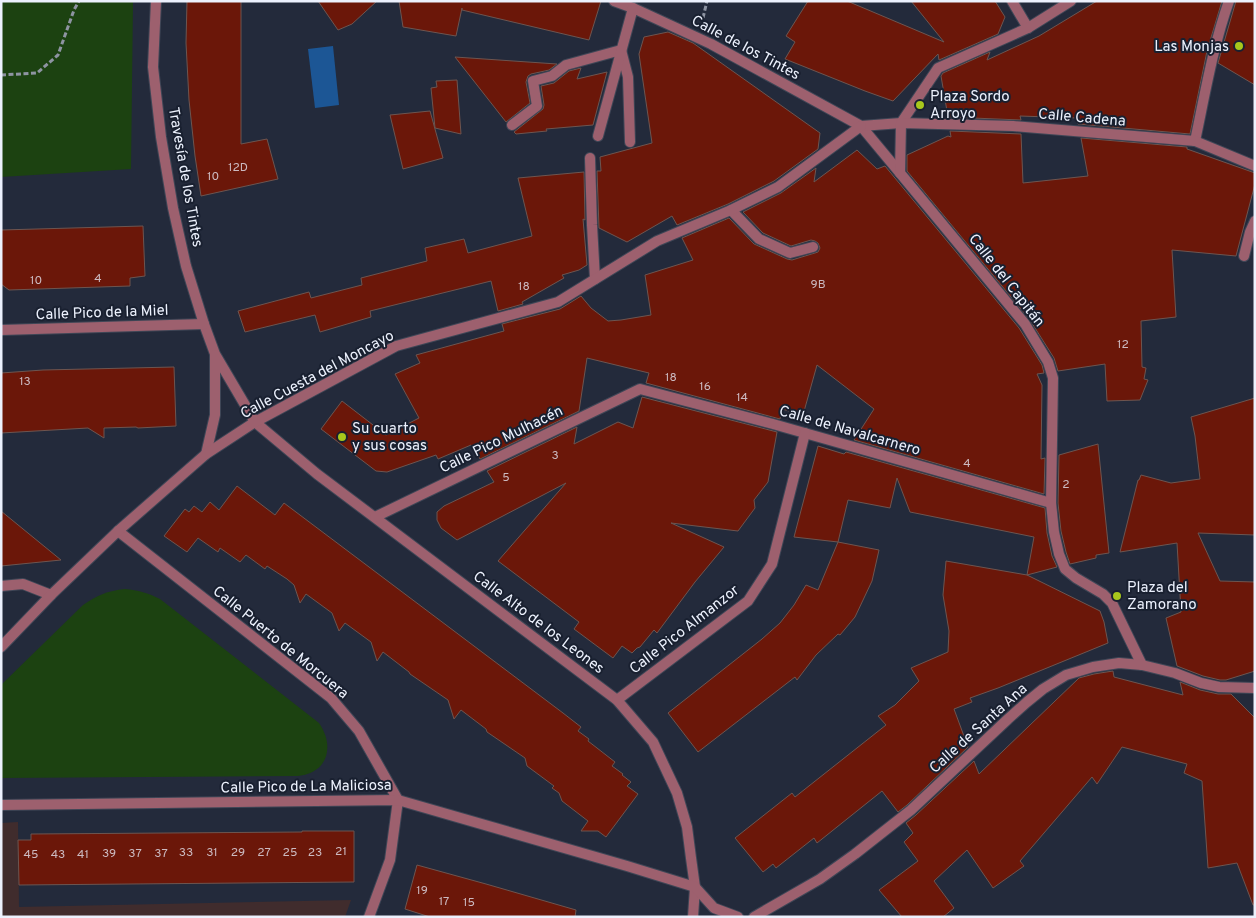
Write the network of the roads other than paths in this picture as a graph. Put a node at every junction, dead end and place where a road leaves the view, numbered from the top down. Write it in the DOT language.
graph roads {
  1 [pos="156,1"];
  2 [pos="614,1"];
  3 [pos="1012,1"];
  4 [pos="1071,1"];
  5 [pos="1229,1"];
  6 [pos="633,8"];
  7 [pos="1028,28"];
  8 [pos="621,50"];
  9 [pos="901,123"];
  10 [pos="512,125"];
  11 [pos="861,126"];
  12 [pos="598,136"];
  13 [pos="1195,141"];
  14 [pos="630,142"];
  15 [pos="590,158"];
  16 [pos="1255,166"];
  17 [pos="900,173"];
  18 [pos="731,210"];
  19 [pos="1255,222"];
  20 [pos="813,247"];
  21 [pos="1244,256"];
  22 [pos="595,279"];
  23 [pos="204,324"];
  24 [pos="1,330"];
  25 [pos="215,354"];
  26 [pos="640,389"];
  27 [pos="255,422"];
  28 [pos="805,433"];
  29 [pos="206,454"];
  30 [pos="1050,503"];
  31 [pos="375,517"];
  32 [pos="118,532"];
  33 [pos="1,586"];
  34 [pos="51,595"];
  35 [pos="1,647"];
  36 [pos="1142,665"];
  37 [pos="1255,688"];
  38 [pos="617,700"];
  39 [pos="398,800"];
  40 [pos="1,804"];
  41 [pos="695,887"];
  42 [pos="369,917"];
  43 [pos="694,917"];
  44 [pos="738,917"];
  45 [pos="754,917"];
  1 -- 23 [label="street, Travesía de los Tintes"];
  2 -- 6 [label="street, Calle de los Tintes"];
  3 -- 7 [label="street"];
  4 -- 7 [label="street"];
  5 -- 13 [label="street"];
  6 -- 8 [label="street"];
  6 -- 11 [label="street, Calle de los Tintes"];
  7 -- 9 [label="street"];
  8 -- 10 [label="street"];
  8 -- 12 [label="street"];
  8 -- 14 [label="street"];
  9 -- 11 [label="street, Calle Cadena"];
  9 -- 13 [label="street, Calle Cadena"];
  9 -- 17 [label="street"];
  11 -- 17 [label="street, Calle del Capitán"];
  11 -- 18 [label="street, Calle Cuesta del Moncayo"];
  13 -- 16 [label="street, Calle Cadena"];
  15 -- 22 [label="street"];
  17 -- 30 [label="street, Calle del Capitán"];
  18 -- 20 [label="street"];
  18 -- 22 [label="street, Calle Cuesta del Moncayo"];
  19 -- 21 [label="street"];
  22 -- 27 [label="street, Calle Cuesta del Moncayo"];
  23 -- 24 [label="street, Calle Pico de la Miel"];
  23 -- 25 [label="street, Travesía de los Tintes"];
  25 -- 27 [label="street, Travesía de los Tintes"];
  25 -- 29 [label="street, Travesía de los Tintes"];
  26 -- 28 [label="street, Calle de Navalcarnero"];
  26 -- 31 [label="street, Calle Pico Mulhacén"];
  27 -- 29 [label="street, Calle Cuesta del Moncayo"];
  27 -- 31 [label="street, Calle Alto de los Leones"];
  28 -- 30 [label="street, Calle de Navalcarnero"];
  28 -- 38 [label="street, Calle Pico Almanzor"];
  29 -- 32 [label="street, Calle Cuesta del Moncayo"];
  30 -- 36 [label="street, Calle del Capitán"];
  31 -- 38 [label="street, Calle Alto de los Leones"];
  32 -- 34 [label="street, Calle Cuesta del Moncayo"];
  32 -- 39 [label="street, Calle Puerto de Morcuera"];
  33 -- 34 [label="street"];
  34 -- 35 [label="street, Calle Cuesta del Moncayo"];
  36 -- 37 [label="street, Calle de Santa Ana"];
  36 -- 45 [label="street, Calle de Santa Ana"];
  38 -- 41 [label="street, Calle Alto de los Leones"];
  39 -- 40 [label="street, Calle Pico de La Maliciosa"];
  39 -- 41 [label="street, Calle Pico de La Maliciosa"];
  39 -- 42 [label="street"];
  41 -- 43 [label="street, Calle Alto de los Leones"];
  41 -- 44 [label="street"];
}
